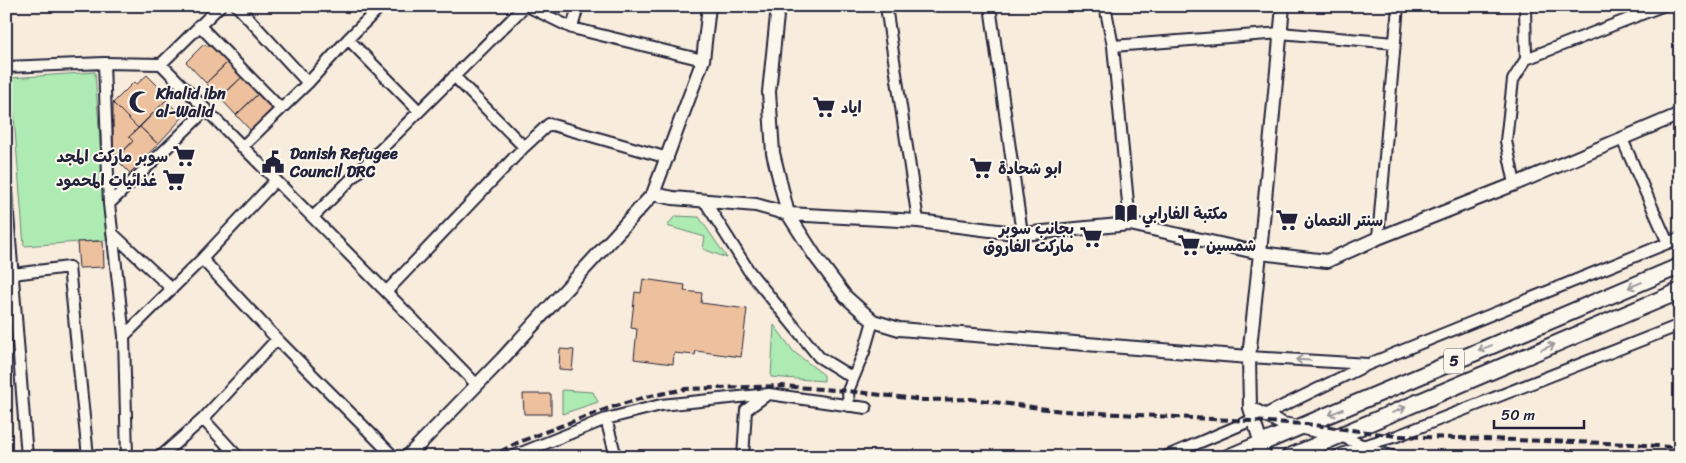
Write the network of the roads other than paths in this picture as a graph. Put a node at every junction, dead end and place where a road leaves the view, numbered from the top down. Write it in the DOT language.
graph roads {
  1 [pos="220,6"];
  2 [pos="237,6"];
  3 [pos="381,6"];
  4 [pos="526,6"];
  5 [pos="578,6"];
  6 [pos="709,6"];
  7 [pos="778,6"];
  8 [pos="886,6"];
  9 [pos="990,6"];
  10 [pos="1105,6"];
  11 [pos="1283,6"];
  12 [pos="1398,6"];
  13 [pos="1525,6"];
  14 [pos="1662,6"];
  15 [pos="199,26"];
  16 [pos="572,28"];
  17 [pos="1280,33"];
  18 [pos="348,39"];
  19 [pos="1395,43"];
  20 [pos="1113,46"];
  21 [pos="1526,59"];
  22 [pos="703,60"];
  23 [pos="104,63"];
  24 [pos="161,64"];
  25 [pos="6,67"];
  26 [pos="454,76"];
  27 [pos="308,83"];
  28 [pos="281,109"];
  29 [pos="206,110"];
  30 [pos="419,111"];
  31 [pos="1680,114"];
  32 [pos="1622,140"];
  33 [pos="242,147"];
  34 [pos="524,147"];
  35 [pos="668,158"];
  36 [pos="275,181"];
  37 [pos="1515,184"];
  38 [pos="6,189"];
  39 [pos="653,194"];
  40 [pos="704,200"];
  41 [pos="109,204"];
  42 [pos="788,214"];
  43 [pos="313,217"];
  44 [pos="918,221"];
  45 [pos="1130,224"];
  46 [pos="112,232"];
  47 [pos="1022,234"];
  48 [pos="1378,238"];
  49 [pos="1680,238"];
  50 [pos="1668,243"];
  51 [pos="1260,253"];
  52 [pos="202,259"];
  53 [pos="1680,266"];
  54 [pos="13,274"];
  55 [pos="172,289"];
  56 [pos="387,291"];
  57 [pos="1680,291"];
  58 [pos="873,321"];
  59 [pos="1680,325"];
  60 [pos="124,336"];
  61 [pos="277,339"];
  62 [pos="1249,357"];
  63 [pos="1369,364"];
  64 [pos="853,378"];
  65 [pos="477,385"];
  66 [pos="769,394"];
  67 [pos="849,406"];
  68 [pos="866,408"];
  69 [pos="1256,414"];
  70 [pos="203,419"];
  71 [pos="606,419"];
  72 [pos="1298,427"];
  73 [pos="1338,435"];
  74 [pos="1362,446"];
  75 [pos="1263,450"];
  76 [pos="27,457"];
  77 [pos="88,457"];
  78 [pos="127,457"];
  79 [pos="160,457"];
  80 [pos="238,457"];
  81 [pos="394,457"];
  82 [pos="407,457"];
  83 [pos="511,457"];
  84 [pos="616,457"];
  85 [pos="743,457"];
  86 [pos="1165,457"];
  87 [pos="1229,457"];
  88 [pos="1290,457"];
  89 [pos="1335,457"];
  90 [pos="1395,457"];
  1 -- 15 [label="street"];
  2 -- 27 [label="street"];
  3 -- 18 [label="street"];
  4 -- 16 [label="street"];
  4 -- 26 [label="street"];
  5 -- 16 [label="street"];
  6 -- 22 [label="street"];
  7 -- 42 [label="street"];
  8 -- 44 [label="street"];
  9 -- 47 [label="street"];
  10 -- 20 [label="street"];
  11 -- 17 [label="street"];
  12 -- 19 [label="street"];
  13 -- 21 [label="street"];
  14 -- 21 [label="street"];
  15 -- 24 [label="street"];
  15 -- 28 [label="street"];
  16 -- 22 [label="street"];
  17 -- 19 [label="street"];
  17 -- 20 [label="street"];
  17 -- 51 [label="street"];
  18 -- 27 [label="street"];
  18 -- 30 [label="street"];
  19 -- 48 [label="street"];
  20 -- 45 [label="street"];
  21 -- 37 [label="street"];
  22 -- 35 [label="street"];
  23 -- 24 [label="street"];
  23 -- 25 [label="street"];
  23 -- 41 [label="street"];
  24 -- 29 [label="street"];
  26 -- 30 [label="street"];
  26 -- 34 [label="street"];
  27 -- 28 [label="street"];
  28 -- 33 [label="street"];
  29 -- 33 [label="street"];
  29 -- 41 [label="street"];
  30 -- 43 [label="street"];
  31 -- 32 [label="street"];
  32 -- 37 [label="street"];
  32 -- 50 [label="street"];
  33 -- 36 [label="street"];
  34 -- 35 [label="street"];
  34 -- 56 [label="street"];
  35 -- 39 [label="street"];
  36 -- 43 [label="street"];
  36 -- 52 [label="street"];
  37 -- 48 [label="street"];
  38 -- 54 [label="street"];
  39 -- 40 [label="street"];
  39 -- 65 [label="street"];
  40 -- 42 [label="street"];
  40 -- 64 [label="street"];
  41 -- 46 [label="street"];
  42 -- 44 [label="street"];
  42 -- 58 [label="street"];
  43 -- 56 [label="street"];
  44 -- 47 [label="street"];
  45 -- 47 [label="street"];
  45 -- 51 [label="street"];
  46 -- 55 [label="street"];
  46 -- 60 [label="street"];
  48 -- 51 [label="street"];
  49 -- 50 [label="street"];
  50 -- 63 [label="street"];
  51 -- 62 [label="street"];
  52 -- 55 [label="street"];
  52 -- 61 [label="street"];
  53 -- 72 [label="main road, 5, one-way"];
  54 -- 76 [label="street"];
  54 -- 77 [label="street"];
  55 -- 60 [label="street"];
  56 -- 65 [label="street"];
  73 -- 57 [label="main road, 5, one-way"];
  58 -- 62 [label="street"];
  58 -- 64 [label="street"];
  59 -- 74 [label="street"];
  60 -- 78 [label="street"];
  61 -- 70 [label="street"];
  61 -- 81 [label="street"];
  63 -- 62 [label="street, one-way"];
  62 -- 69 [label="street"];
  63 -- 69 [label="street"];
  64 -- 67 [label="street"];
  65 -- 82 [label="street"];
  66 -- 67 [label="street"];
  66 -- 71 [label="street"];
  66 -- 85 [label="street"];
  67 -- 68 [label="street"];
  69 -- 72 [label="street"];
  69 -- 75 [label="street"];
  69 -- 86 [label="street"];
  70 -- 79 [label="street"];
  70 -- 80 [label="street"];
  71 -- 83 [label="street"];
  71 -- 84 [label="street"];
  72 -- 73 [label="street"];
  72 -- 75 [label="main road, 5"];
  73 -- 74 [label="street"];
  73 -- 88 [label="main road, 5"];
  74 -- 89 [label="street"];
  74 -- 90 [label="street"];
  75 -- 87 [label="main road, 5"];
}
